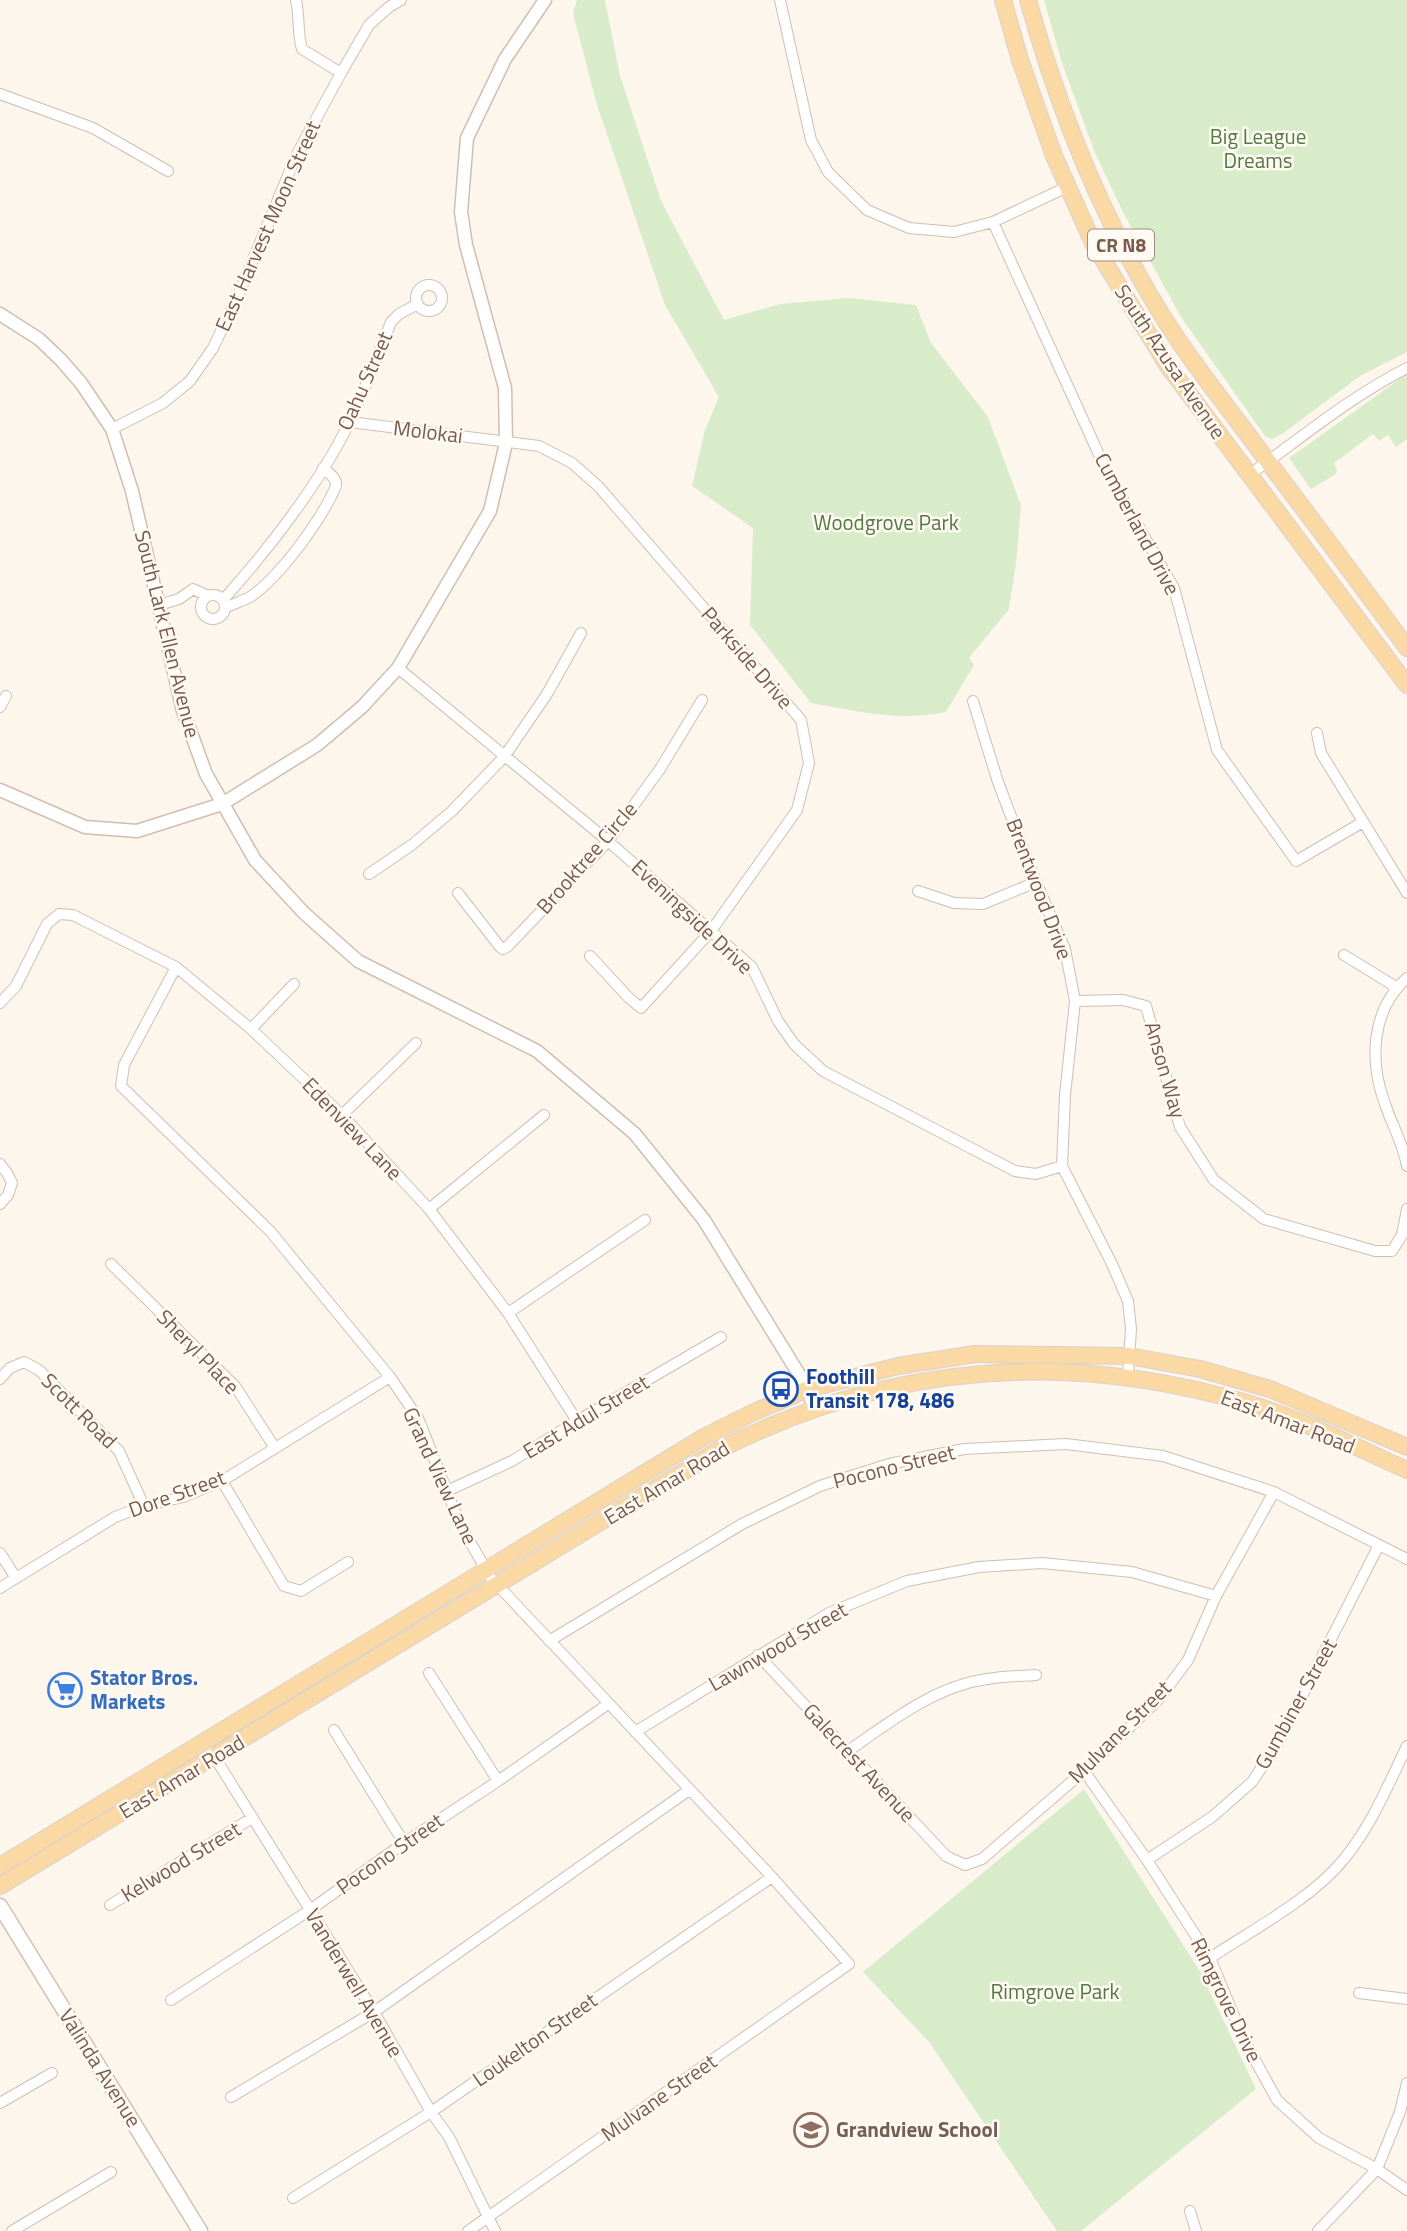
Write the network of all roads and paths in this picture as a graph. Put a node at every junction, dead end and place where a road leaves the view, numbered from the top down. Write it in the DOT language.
graph roads {
  1 [pos="296,0"];
  2 [pos="401,0"];
  3 [pos="545,0"];
  4 [pos="780,0"];
  5 [pos="1003,0"];
  6 [pos="1028,0"];
  7 [pos="341,73"];
  8 [pos="0,94"];
  9 [pos="169,171"];
  10 [pos="1067,187"];
  11 [pos="993,222"];
  12 [pos="418,304"];
  13 [pos="0,314"];
  14 [pos="1407,369"];
  15 [pos="349,422"];
  16 [pos="112,429"];
  17 [pos="506,443"];
  18 [pos="1268,462"];
  19 [pos="323,468"];
  20 [pos="1249,475"];
  21 [pos="208,596"];
  22 [pos="224,604"];
  23 [pos="159,605"];
  24 [pos="580,633"];
  25 [pos="1407,648"];
  26 [pos="398,668"];
  27 [pos="1407,685"];
  28 [pos="6,696"];
  29 [pos="702,700"];
  30 [pos="973,701"];
  31 [pos="0,707"];
  32 [pos="1317,733"];
  33 [pos="504,757"];
  34 [pos="0,790"];
  35 [pos="222,804"];
  36 [pos="1363,822"];
  37 [pos="608,841"];
  38 [pos="369,874"];
  39 [pos="1036,882"];
  40 [pos="918,891"];
  41 [pos="458,893"];
  42 [pos="1407,894"];
  43 [pos="711,930"];
  44 [pos="1344,955"];
  45 [pos="590,956"];
  46 [pos="176,967"];
  47 [pos="1407,978"];
  48 [pos="294,984"];
  49 [pos="1396,987"];
  50 [pos="1075,1001"];
  51 [pos="0,1003"];
  52 [pos="251,1029"];
  53 [pos="416,1043"];
  54 [pos="342,1115"];
  55 [pos="544,1115"];
  56 [pos="0,1164"];
  57 [pos="1062,1166"];
  58 [pos="1407,1166"];
  59 [pos="0,1204"];
  60 [pos="429,1209"];
  61 [pos="1407,1209"];
  62 [pos="645,1220"];
  63 [pos="111,1264"];
  64 [pos="508,1313"];
  65 [pos="721,1337"];
  66 [pos="1129,1356"];
  67 [pos="1128,1376"];
  68 [pos="390,1377"];
  69 [pos="0,1379"];
  70 [pos="808,1389"];
  71 [pos="814,1409"];
  72 [pos="577,1421"];
  73 [pos="1407,1447"];
  74 [pos="275,1448"];
  75 [pos="1407,1470"];
  76 [pos="222,1480"];
  77 [pos="447,1491"];
  78 [pos="1274,1492"];
  79 [pos="144,1506"];
  80 [pos="1379,1545"];
  81 [pos="0,1553"];
  82 [pos="1407,1559"];
  83 [pos="348,1562"];
  84 [pos="485,1569"];
  85 [pos="16,1578"];
  86 [pos="497,1585"];
  87 [pos="0,1588"];
  88 [pos="1216,1596"];
  89 [pos="550,1641"];
  90 [pos="758,1655"];
  91 [pos="429,1673"];
  92 [pos="1036,1675"];
  93 [pos="608,1704"];
  94 [pos="334,1730"];
  95 [pos="635,1732"];
  96 [pos="204,1740"];
  97 [pos="1407,1746"];
  98 [pos="848,1751"];
  99 [pos="215,1757"];
  100 [pos="1084,1771"];
  101 [pos="498,1781"];
  102 [pos="689,1790"];
  103 [pos="252,1818"];
  104 [pos="404,1843"];
  105 [pos="1147,1860"];
  106 [pos="965,1865"];
  107 [pos="0,1866"];
  108 [pos="772,1877"];
  109 [pos="0,1886"];
  110 [pos="110,1905"];
  111 [pos="0,1906"];
  112 [pos="310,1910"];
  113 [pos="1210,1958"];
  114 [pos="849,1964"];
  115 [pos="1359,1993"];
  116 [pos="1407,1999"];
  117 [pos="171,2000"];
  118 [pos="374,2012"];
  119 [pos="52,2073"];
  120 [pos="1407,2083"];
  121 [pos="231,2097"];
  122 [pos="0,2103"];
  123 [pos="431,2112"];
  124 [pos="1377,2169"];
  125 [pos="111,2172"];
  126 [pos="1407,2190"];
  127 [pos="293,2197"];
  128 [pos="1190,2211"];
  129 [pos="488,2219"];
  130 [pos="12,2231"];
  131 [pos="200,2231"];
  132 [pos="468,2231"];
  133 [pos="495,2231"];
  134 [pos="1196,2231"];
  135 [pos="1318,2231"];
  1 -- 7 [label="street"];
  2 -- 7 [label="street, East Harvest Moon Street"];
  3 -- 17 [label="street"];
  4 -- 11 [label="street"];
  5 -- 10 [label="main road, South Azusa Avenue / CR N8"];
  6 -- 18 [label="main road, South Azusa Avenue / CR N8"];
  7 -- 16 [label="street, East Harvest Moon Street"];
  8 -- 9 [label="street"];
  10 -- 11 [label="street"];
  10 -- 20 [label="main road, South Azusa Avenue / CR N8"];
  11 -- 36 [label="street, Cumberland Drive"];
  12 -- 15 [label="street, Oahu Street"];
  13 -- 16 [label="street, South Lark Ellen Avenue"];
  14 -- 18 [label="street"];
  15 -- 17 [label="street, Molokai"];
  15 -- 19 [label="street, Oahu Street"];
  16 -- 23 [label="street, South Lark Ellen Avenue"];
  17 -- 26 [label="street"];
  17 -- 43 [label="street, Parkside Drive"];
  18 -- 20 [label="street"];
  18 -- 25 [label="main road, South Azusa Avenue / CR N8"];
  19 -- 22 [label="street, Oahu Street"];
  19 -- 22 [label="street"];
  20 -- 27 [label="main road, South Azusa Avenue / CR N8"];
  21 -- 22 [label="street"];
  21 -- 22 [label="street"];
  21 -- 23 [label="street"];
  23 -- 35 [label="street, South Lark Ellen Avenue"];
  24 -- 33 [label="street"];
  26 -- 33 [label="street, Eveningside Drive"];
  26 -- 35 [label="street"];
  28 -- 31 [label="street"];
  29 -- 37 [label="street, Brooktree Circle"];
  30 -- 39 [label="street, Brentwood Drive"];
  32 -- 36 [label="street"];
  33 -- 37 [label="street, Eveningside Drive"];
  33 -- 38 [label="street"];
  34 -- 35 [label="street"];
  35 -- 70 [label="street, South Lark Ellen Avenue"];
  36 -- 42 [label="street"];
  37 -- 41 [label="street, Brooktree Circle"];
  37 -- 43 [label="street, Eveningside Drive"];
  39 -- 40 [label="street"];
  39 -- 50 [label="street, Brentwood Drive"];
  43 -- 45 [label="street, Parkside Drive"];
  43 -- 57 [label="street, Eveningside Drive"];
  44 -- 49 [label="street"];
  46 -- 51 [label="street, Edenview Lane"];
  46 -- 52 [label="street, Edenview Lane"];
  46 -- 68 [label="street, Grand View Lane"];
  47 -- 49 [label="street"];
  48 -- 52 [label="street"];
  49 -- 58 [label="street"];
  50 -- 57 [label="street, Brentwood Drive"];
  50 -- 61 [label="street, Anson Way"];
  52 -- 54 [label="street, Edenview Lane"];
  53 -- 54 [label="street"];
  54 -- 60 [label="street, Edenview Lane"];
  55 -- 60 [label="street"];
  56 -- 59 [label="street"];
  57 -- 66 [label="street"];
  60 -- 64 [label="street, Edenview Lane"];
  62 -- 64 [label="street"];
  63 -- 74 [label="street, Sheryl Place"];
  64 -- 72 [label="street, Edenview Lane"];
  65 -- 72 [label="street, East Adul Street"];
  66 -- 67 [label="street"];
  66 -- 70 [label="main road, East Amar Road"];
  66 -- 73 [label="main road, East Amar Road"];
  67 -- 71 [label="main road, East Amar Road"];
  67 -- 75 [label="main road, East Amar Road"];
  68 -- 74 [label="street, Dore Street"];
  68 -- 77 [label="street, Grand View Lane"];
  69 -- 79 [label="street, Scott Road"];
  70 -- 71 [label="street, South Lark Ellen Avenue"];
  70 -- 84 [label="main road, East Amar Road"];
  71 -- 86 [label="main road, East Amar Road"];
  72 -- 77 [label="street, East Adul Street"];
  74 -- 76 [label="street, Dore Street"];
  76 -- 79 [label="street, Dore Street"];
  76 -- 83 [label="street"];
  77 -- 84 [label="street, Grand View Lane"];
  78 -- 80 [label="street, Pocono Street"];
  78 -- 88 [label="street, Mulvane Street"];
  78 -- 89 [label="street, Pocono Street"];
  79 -- 85 [label="street, Dore Street"];
  80 -- 82 [label="street, Pocono Street"];
  80 -- 105 [label="street, Gumbiner Street"];
  81 -- 85 [label="street"];
  84 -- 86 [label="street, Grand View Lane"];
  84 -- 96 [label="main road, East Amar Road"];
  85 -- 87 [label="street, Dore Street"];
  86 -- 89 [label="street, Grand View Lane"];
  86 -- 99 [label="main road, East Amar Road"];
  88 -- 90 [label="street, Lawnwood Street"];
  88 -- 100 [label="street, Mulvane Street"];
  89 -- 93 [label="street, Grand View Lane"];
  90 -- 95 [label="street, Lawnwood Street"];
  90 -- 98 [label="street, Galecrest Avenue"];
  91 -- 101 [label="street"];
  92 -- 98 [label="street"];
  93 -- 95 [label="street, Grand View Lane"];
  93 -- 101 [label="street, Pocono Street"];
  94 -- 104 [label="street"];
  95 -- 102 [label="street, Grand View Lane"];
  96 -- 99 [label="street, Vanderwell Avenue"];
  96 -- 107 [label="main road, East Amar Road"];
  97 -- 113 [label="street"];
  98 -- 106 [label="street, Galecrest Avenue"];
  99 -- 103 [label="street, Vanderwell Avenue"];
  99 -- 109 [label="main road, East Amar Road"];
  100 -- 105 [label="street, Rimgrove Drive"];
  100 -- 106 [label="street, Mulvane Street"];
  101 -- 104 [label="street, Pocono Street"];
  102 -- 108 [label="street, Grand View Lane"];
  102 -- 118 [label="street"];
  103 -- 110 [label="street, Kelwood Street"];
  103 -- 112 [label="street, Vanderwell Avenue"];
  104 -- 112 [label="street, Pocono Street"];
  105 -- 113 [label="street, Rimgrove Drive"];
  108 -- 114 [label="street, Grand View Lane"];
  108 -- 123 [label="street, Loukelton Street"];
  111 -- 131 [label="main road, Valinda Avenue"];
  112 -- 117 [label="street, Pocono Street"];
  112 -- 118 [label="street, Vanderwell Avenue"];
  113 -- 124 [label="street, Rimgrove Drive"];
  114 -- 129 [label="street, Mulvane Street"];
  115 -- 116 [label="street"];
  118 -- 121 [label="street"];
  118 -- 123 [label="street, Vanderwell Avenue"];
  119 -- 122 [label="street"];
  120 -- 124 [label="street"];
  123 -- 127 [label="street, Loukelton Street"];
  123 -- 129 [label="street, Vanderwell Avenue"];
  124 -- 126 [label="street, Rimgrove Drive"];
  124 -- 135 [label="street"];
  125 -- 130 [label="street"];
  128 -- 134 [label="street"];
  129 -- 132 [label="street, Mulvane Street"];
  129 -- 133 [label="street, Vanderwell Avenue"];
}
